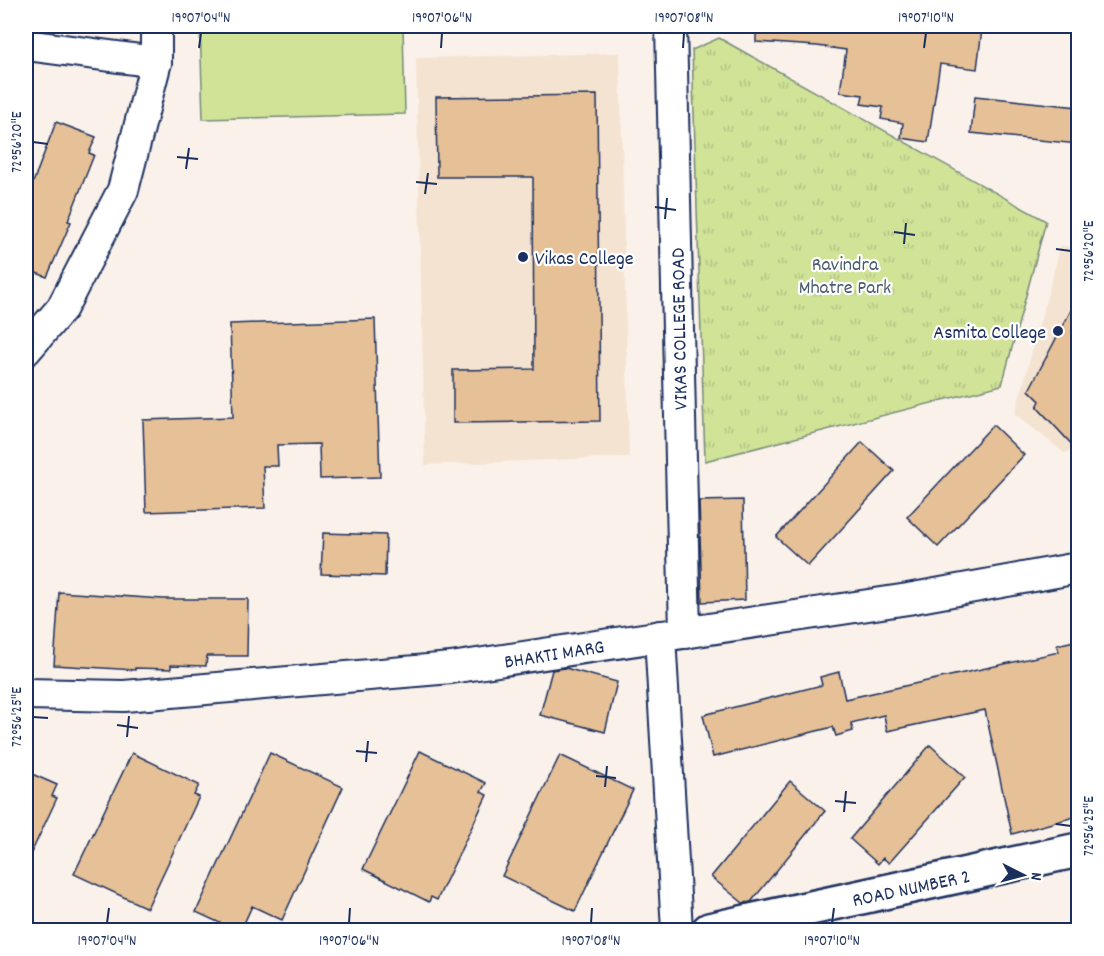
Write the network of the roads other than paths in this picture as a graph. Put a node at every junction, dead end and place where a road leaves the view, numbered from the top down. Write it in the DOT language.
graph roads {
  1 [pos="156,26"];
  2 [pos="671,26"];
  3 [pos="26,45"];
  4 [pos="156,62"];
  5 [pos="26,350"];
  6 [pos="1078,568"];
  7 [pos="672,635"];
  8 [pos="26,693"];
  9 [pos="1078,850"];
  10 [pos="677,930"];
  11 [pos="709,930"];
  1 -- 4 [label="street"];
  2 -- 7 [label="street, VIKAS COLLEGE ROAD"];
  3 -- 4 [label="street"];
  4 -- 5 [label="street"];
  6 -- 7 [label="street, BHAKTI MARG"];
  7 -- 8 [label="street, BHAKTI MARG"];
  7 -- 10 [label="street, VIKAS COLLEGE ROAD"];
  9 -- 11 [label="street, ROAD NUMBER 2"];
}
